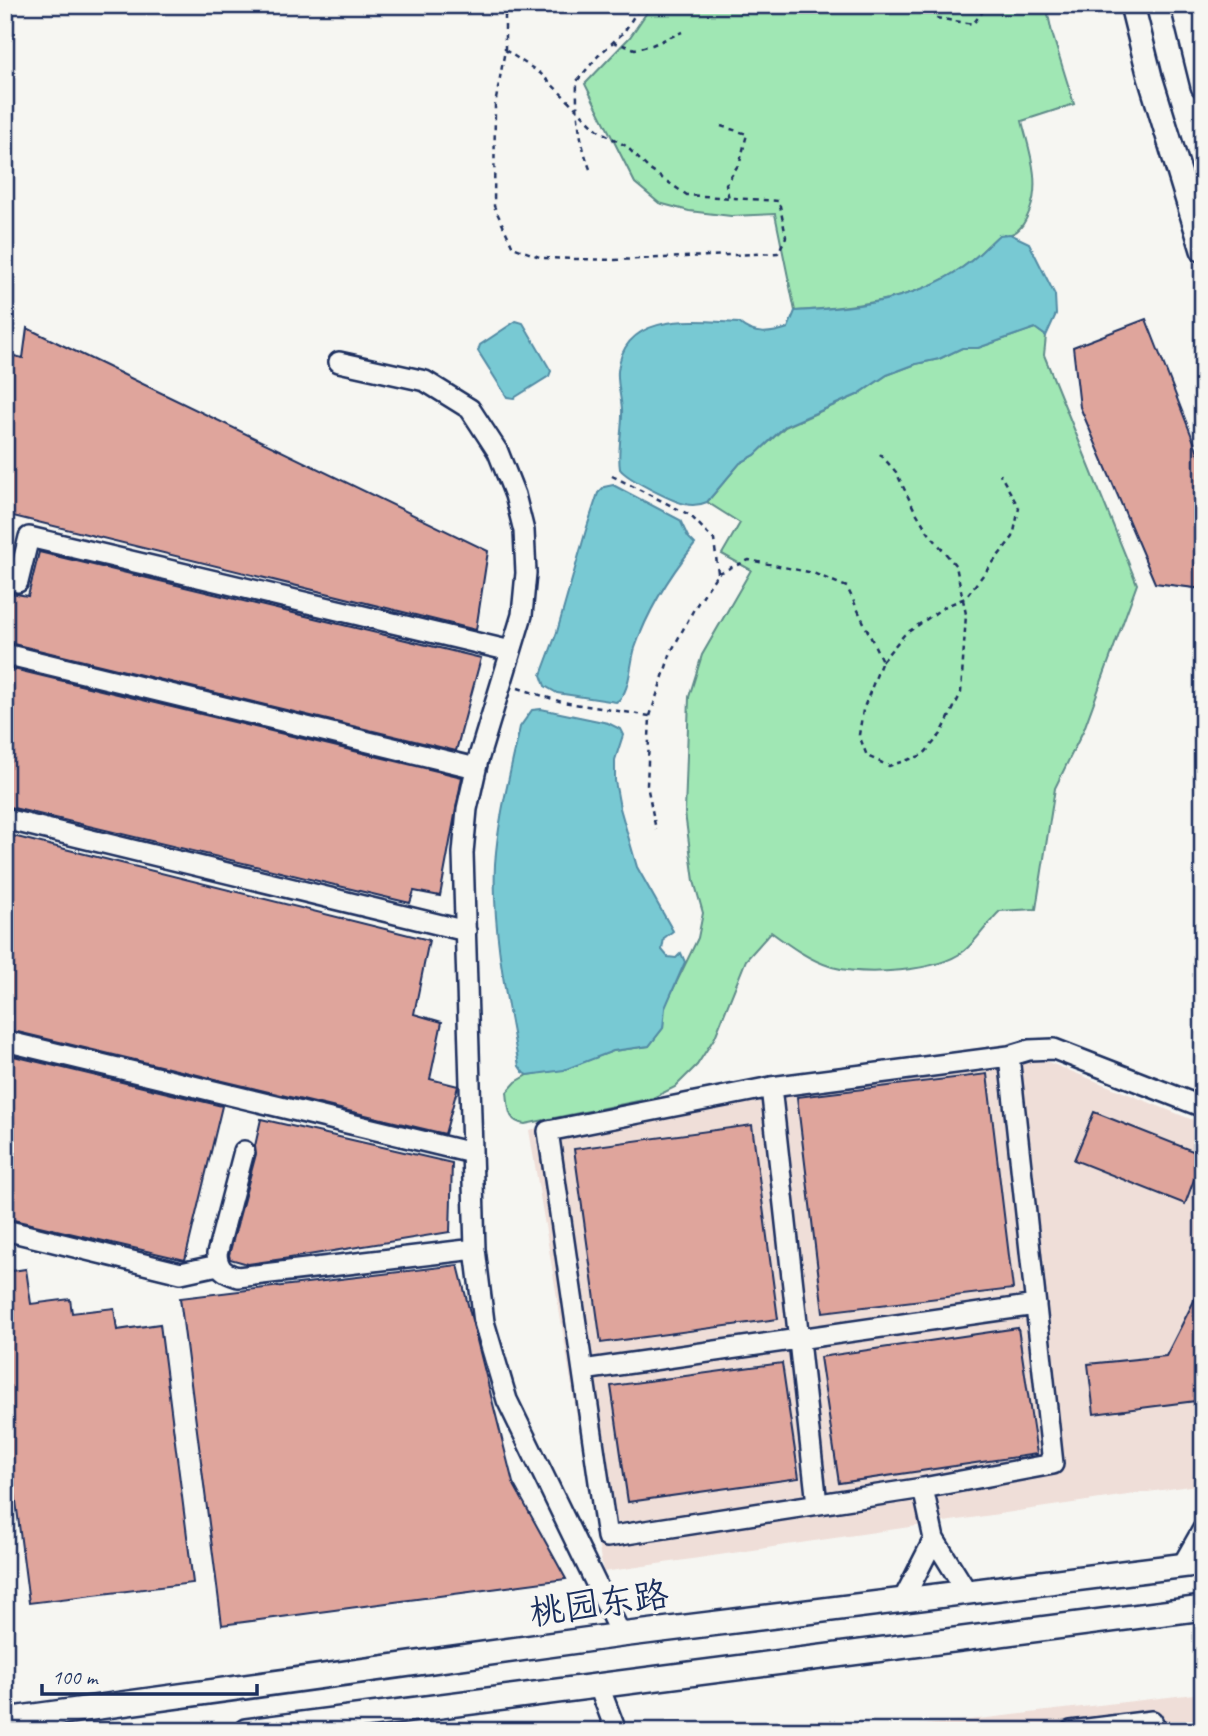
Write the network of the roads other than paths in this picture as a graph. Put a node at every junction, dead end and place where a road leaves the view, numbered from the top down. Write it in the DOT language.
graph roads {
  1 [pos="1132,5"];
  2 [pos="1183,5"];
  3 [pos="1203,86"];
  4 [pos="1203,250"];
  5 [pos="340,362"];
  6 [pos="18,582"];
  7 [pos="511,652"];
  8 [pos="5,654"];
  9 [pos="477,768"];
  10 [pos="5,819"];
  11 [pos="466,931"];
  12 [pos="5,1041"];
  13 [pos="1009,1056"];
  14 [pos="771,1087"];
  15 [pos="1203,1107"];
  16 [pos="244,1151"];
  17 [pos="472,1153"];
  18 [pos="5,1230"];
  19 [pos="475,1250"];
  20 [pos="218,1265"];
  21 [pos="1036,1305"];
  22 [pos="799,1338"];
  23 [pos="583,1370"];
  24 [pos="923,1488"];
  25 [pos="817,1504"];
  26 [pos="1203,1529"];
  27 [pos="934,1539"];
  28 [pos="1192,1565"];
  29 [pos="967,1592"];
  30 [pos="904,1600"];
  31 [pos="1203,1608"];
  32 [pos="621,1635"];
  33 [pos="598,1684"];
  34 [pos="5,1720"];
  35 [pos="1154,1726"];
  36 [pos="246,1731"];
  37 [pos="616,1731"];
  38 [pos="1071,1731"];
  1 -- 4 [label="main road"];
  2 -- 3 [label="main road"];
  5 -- 7 [label="street"];
  6 -- 7 [label="street"];
  7 -- 9 [label="street"];
  8 -- 9 [label="street"];
  9 -- 11 [label="street"];
  10 -- 11 [label="street"];
  11 -- 17 [label="street"];
  12 -- 17 [label="street"];
  13 -- 14 [label="street"];
  13 -- 15 [label="street"];
  13 -- 21 [label="street"];
  14 -- 22 [label="street"];
  14 -- 23 [label="street"];
  16 -- 20 [label="street"];
  17 -- 19 [label="street"];
  18 -- 20 [label="street"];
  19 -- 20 [label="street"];
  19 -- 32 [label="street"];
  21 -- 22 [label="street"];
  21 -- 24 [label="street"];
  22 -- 23 [label="street"];
  22 -- 25 [label="street"];
  23 -- 25 [label="street"];
  24 -- 25 [label="street"];
  24 -- 27 [label="street"];
  26 -- 28 [label="street"];
  27 -- 29 [label="street"];
  27 -- 30 [label="street"];
  28 -- 29 [label="main road, 桃园东路"];
  29 -- 30 [label="main road, 桃园东路"];
  30 -- 32 [label="main road, 桃园东路"];
  31 -- 33 [label="main road"];
  32 -- 34 [label="main road, 桃园东路"];
  33 -- 36 [label="main road"];
  33 -- 37 [label="street"];
  35 -- 38 [label="street"];
}
